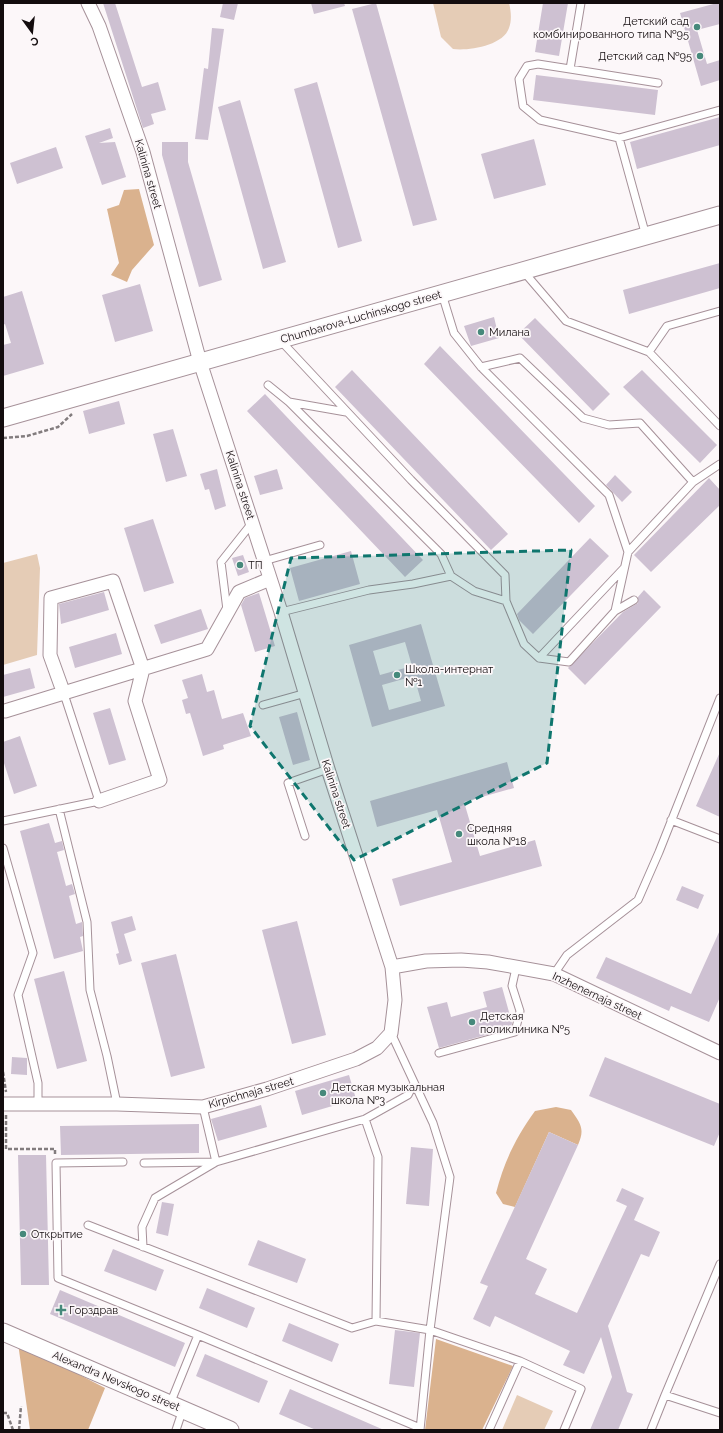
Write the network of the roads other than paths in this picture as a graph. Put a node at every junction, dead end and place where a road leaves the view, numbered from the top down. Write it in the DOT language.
graph roads {
  1 [pos="88,3"];
  2 [pos="581,3"];
  3 [pos="570,69"];
  4 [pos="658,83"];
  5 [pos="720,110"];
  6 [pos="619,138"];
  7 [pos="720,216"];
  8 [pos="646,236"];
  9 [pos="523,271"];
  10 [pos="442,294"];
  11 [pos="720,311"];
  12 [pos="280,340"];
  13 [pos="649,352"];
  14 [pos="200,362"];
  15 [pos="481,367"];
  16 [pos="268,385"];
  17 [pos="289,402"];
  18 [pos="346,412"];
  19 [pos="3,418"];
  20 [pos="720,426"];
  21 [pos="720,464"];
  22 [pos="693,482"];
  23 [pos="252,523"];
  24 [pos="320,545"];
  25 [pos="628,552"];
  26 [pos="264,561"];
  27 [pos="625,568"];
  28 [pos="451,576"];
  29 [pos="270,579"];
  30 [pos="634,600"];
  31 [pos="506,601"];
  32 [pos="615,611"];
  33 [pos="228,612"];
  34 [pos="281,612"];
  35 [pos="539,658"];
  36 [pos="143,669"];
  37 [pos="306,693"];
  38 [pos="64,694"];
  39 [pos="720,698"];
  40 [pos="263,705"];
  41 [pos="5,711"];
  42 [pos="328,770"];
  43 [pos="100,801"];
  44 [pos="59,809"];
  45 [pos="671,820"];
  46 [pos="3,821"];
  47 [pos="305,836"];
  48 [pos="720,839"];
  49 [pos="3,848"];
  50 [pos="392,967"];
  51 [pos="516,968"];
  52 [pos="554,974"];
  53 [pos="391,1033"];
  54 [pos="439,1053"];
  55 [pos="720,1053"];
  56 [pos="414,1083"];
  57 [pos="5,1104"];
  58 [pos="38,1104"];
  59 [pos="117,1104"];
  60 [pos="203,1107"];
  61 [pos="365,1119"];
  62 [pos="123,1162"];
  63 [pos="216,1162"];
  64 [pos="144,1163"];
  65 [pos="88,1225"];
  66 [pos="143,1247"];
  67 [pos="720,1264"];
  68 [pos="376,1321"];
  69 [pos="430,1330"];
  70 [pos="3,1332"];
  71 [pos="198,1335"];
  72 [pos="520,1362"];
  73 [pos="664,1395"];
  74 [pos="176,1407"];
  75 [pos="720,1413"];
  76 [pos="420,1429"];
  77 [pos="176,1430"];
  78 [pos="230,1430"];
  79 [pos="489,1430"];
  80 [pos="564,1430"];
  81 [pos="651,1430"];
  1 -- 14 [label="street, Kalinina street"];
  2 -- 3 [label="lane"];
  3 -- 4 [label="lane"];
  3 -- 6 [label="lane"];
  5 -- 6 [label="lane"];
  6 -- 8 [label="lane"];
  7 -- 8 [label="street, Chumbarova-Luchinskogo street"];
  8 -- 9 [label="street, Chumbarova-Luchinskogo street"];
  9 -- 10 [label="street, Chumbarova-Luchinskogo street"];
  9 -- 13 [label="lane"];
  10 -- 12 [label="street, Chumbarova-Luchinskogo street"];
  10 -- 15 [label="lane"];
  11 -- 13 [label="lane"];
  12 -- 14 [label="street, Chumbarova-Luchinskogo street"];
  12 -- 18 [label="lane"];
  13 -- 20 [label="lane"];
  14 -- 19 [label="street, Chumbarova-Luchinskogo street"];
  14 -- 23 [label="street, Kalinina street"];
  15 -- 22 [label="lane"];
  15 -- 25 [label="lane"];
  16 -- 17 [label="lane"];
  17 -- 18 [label="lane"];
  17 -- 28 [label="lane"];
  18 -- 31 [label="lane"];
  21 -- 22 [label="lane"];
  22 -- 25 [label="lane"];
  23 -- 26 [label="street, Kalinina street"];
  23 -- 33 [label="lane"];
  24 -- 26 [label="lane"];
  25 -- 27 [label="lane"];
  26 -- 29 [label="street, Kalinina street"];
  27 -- 32 [label="lane"];
  27 -- 35 [label="lane"];
  28 -- 31 [label="lane"];
  28 -- 34 [label="lane"];
  29 -- 33 [label="street"];
  29 -- 34 [label="street, Kalinina street"];
  30 -- 32 [label="lane"];
  31 -- 35 [label="lane"];
  32 -- 35 [label="lane"];
  33 -- 36 [label="street"];
  34 -- 37 [label="street, Kalinina street"];
  36 -- 38 [label="street"];
  36 -- 38 [label="street"];
  36 -- 43 [label="street"];
  37 -- 40 [label="lane"];
  37 -- 42 [label="street, Kalinina street"];
  38 -- 41 [label="street"];
  38 -- 43 [label="lane"];
  39 -- 45 [label="lane"];
  42 -- 47 [label="lane"];
  42 -- 50 [label="street, Kalinina street"];
  43 -- 44 [label="lane"];
  44 -- 46 [label="lane"];
  44 -- 59 [label="lane"];
  45 -- 48 [label="lane"];
  45 -- 52 [label="lane"];
  49 -- 58 [label="lane"];
  50 -- 51 [label="street, Inzhenernaja street"];
  50 -- 53 [label="street"];
  51 -- 52 [label="street, Inzhenernaja street"];
  51 -- 54 [label="lane"];
  52 -- 55 [label="street, Inzhenernaja street"];
  53 -- 56 [label="lane"];
  53 -- 60 [label="street, Kirpichnaja street"];
  56 -- 61 [label="lane"];
  56 -- 69 [label="lane"];
  57 -- 58 [label="street, Kirpichnaja street"];
  58 -- 59 [label="street, Kirpichnaja street"];
  59 -- 60 [label="street, Kirpichnaja street"];
  60 -- 63 [label="lane"];
  61 -- 63 [label="lane"];
  61 -- 68 [label="lane"];
  62 -- 71 [label="lane"];
  63 -- 64 [label="lane"];
  63 -- 66 [label="lane"];
  65 -- 66 [label="lane"];
  66 -- 68 [label="lane"];
  67 -- 73 [label="lane"];
  68 -- 69 [label="lane"];
  69 -- 72 [label="lane"];
  69 -- 76 [label="lane"];
  70 -- 74 [label="street, Alexandra Nevskogo street"];
  71 -- 74 [label="lane"];
  71 -- 76 [label="lane"];
  72 -- 79 [label="lane"];
  72 -- 80 [label="lane"];
  73 -- 75 [label="lane"];
  73 -- 81 [label="lane"];
  74 -- 77 [label="lane"];
  74 -- 78 [label="street, Alexandra Nevskogo street"];
}
